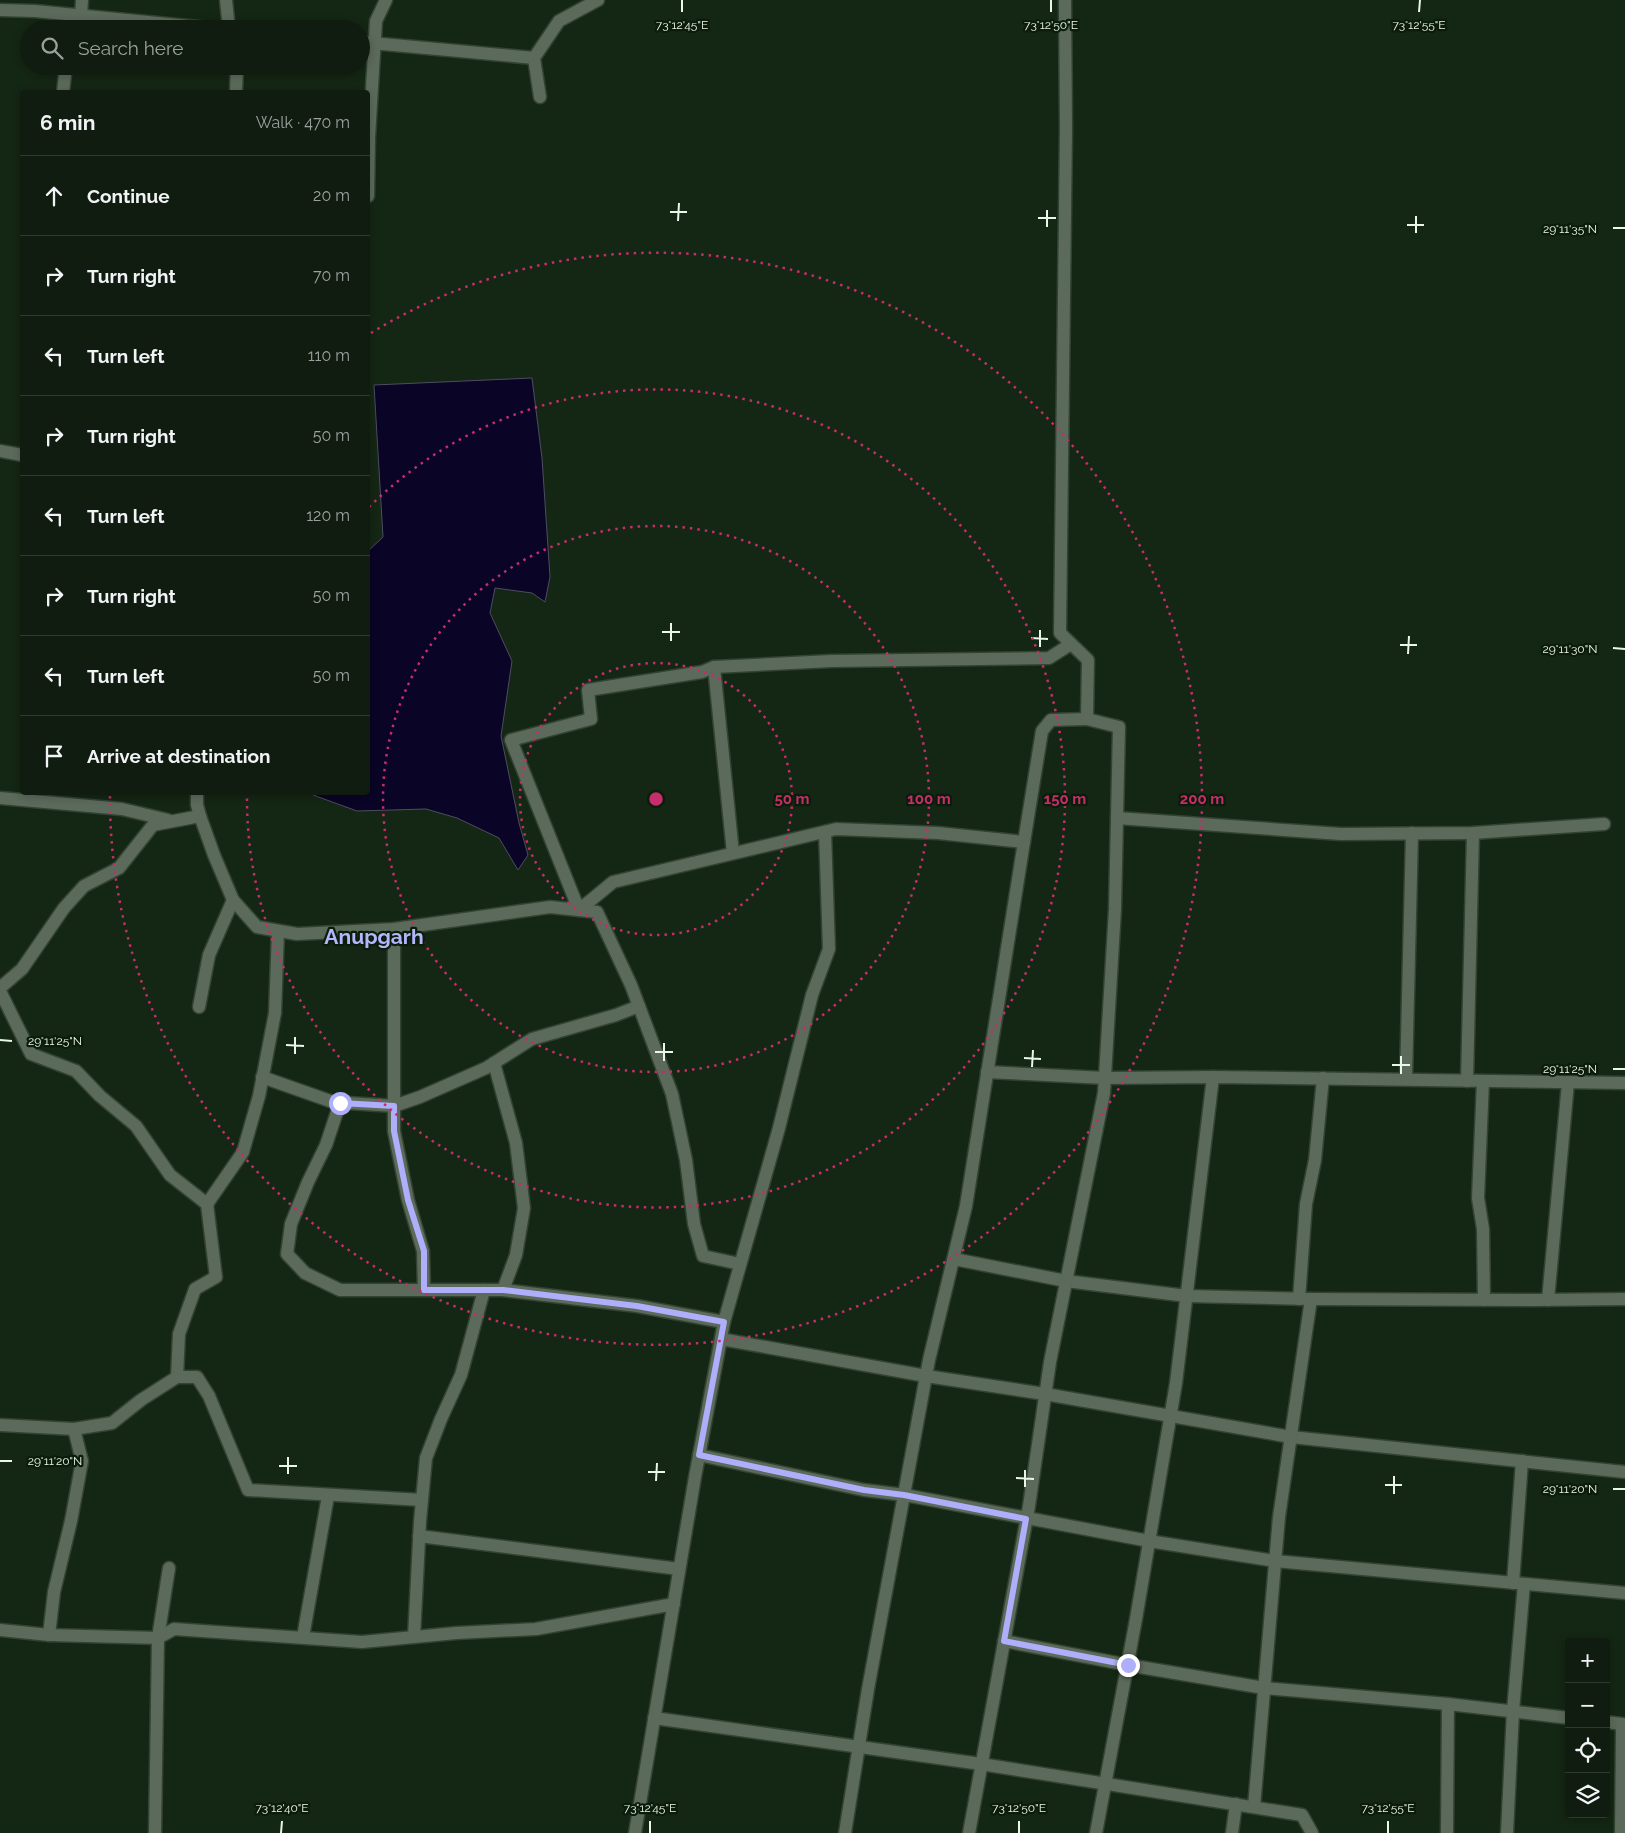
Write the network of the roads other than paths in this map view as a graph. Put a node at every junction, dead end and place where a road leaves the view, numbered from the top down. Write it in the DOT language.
graph roads {
  1 [pos="82,0"];
  2 [pos="226,0"];
  3 [pos="386,0"];
  4 [pos="598,0"];
  5 [pos="1065,0"];
  6 [pos="0,10"];
  7 [pos="75,15"];
  8 [pos="73,20"];
  9 [pos="126,20"];
  10 [pos="227,20"];
  11 [pos="370,43"];
  12 [pos="374,43"];
  13 [pos="534,58"];
  14 [pos="65,75"];
  15 [pos="237,75"];
  16 [pos="63,90"];
  17 [pos="236,90"];
  18 [pos="540,97"];
  19 [pos="370,118"];
  20 [pos="0,451"];
  21 [pos="20,455"];
  22 [pos="1071,644"];
  23 [pos="714,667"];
  24 [pos="1088,719"];
  25 [pos="197,795"];
  26 [pos="28,797"];
  27 [pos="0,798"];
  28 [pos="200,816"];
  29 [pos="1117,818"];
  30 [pos="173,821"];
  31 [pos="1604,824"];
  32 [pos="825,832"];
  33 [pos="1473,832"];
  34 [pos="1412,833"];
  35 [pos="1024,842"];
  36 [pos="733,853"];
  37 [pos="233,900"];
  38 [pos="579,910"];
  39 [pos="394,929"];
  40 [pos="278,931"];
  41 [pos="0,990"];
  42 [pos="639,1006"];
  43 [pos="199,1007"];
  44 [pos="494,1063"];
  45 [pos="986,1072"];
  46 [pos="262,1077"];
  47 [pos="1213,1077"];
  48 [pos="1105,1078"];
  49 [pos="1323,1078"];
  50 [pos="1406,1079"];
  51 [pos="1467,1080"];
  52 [pos="1483,1081"];
  53 [pos="1568,1083"];
  54 [pos="1625,1083"];
  55 [pos="340,1103"];
  56 [pos="394,1106"];
  57 [pos="207,1204"];
  58 [pos="954,1258"];
  59 [pos="740,1264"];
  60 [pos="1066,1281"];
  61 [pos="424,1290"];
  62 [pos="484,1290"];
  63 [pos="503,1290"];
  64 [pos="1187,1296"];
  65 [pos="1305,1299"];
  66 [pos="1625,1299"];
  67 [pos="1484,1300"];
  68 [pos="1548,1300"];
  69 [pos="724,1322"];
  70 [pos="721,1339"];
  71 [pos="926,1376"];
  72 [pos="177,1377"];
  73 [pos="1045,1394"];
  74 [pos="1171,1416"];
  75 [pos="0,1426"];
  76 [pos="74,1429"];
  77 [pos="1290,1437"];
  78 [pos="699,1455"];
  79 [pos="1522,1461"];
  80 [pos="1625,1472"];
  81 [pos="904,1495"];
  82 [pos="328,1496"];
  83 [pos="422,1500"];
  84 [pos="1026,1519"];
  85 [pos="419,1536"];
  86 [pos="1149,1541"];
  87 [pos="1275,1561"];
  88 [pos="169,1568"];
  89 [pos="680,1569"];
  90 [pos="1519,1583"];
  91 [pos="1625,1593"];
  92 [pos="674,1604"];
  93 [pos="0,1630"];
  94 [pos="49,1635"];
  95 [pos="414,1637"];
  96 [pos="158,1638"];
  97 [pos="303,1638"];
  98 [pos="1004,1641"];
  99 [pos="1128,1665"];
  100 [pos="1264,1688"];
  101 [pos="1448,1704"];
  102 [pos="1513,1711"];
  103 [pos="654,1718"];
  104 [pos="1565,1718"];
  105 [pos="1610,1722"];
  106 [pos="859,1746"];
  107 [pos="981,1764"];
  108 [pos="1106,1783"];
  109 [pos="1236,1804"];
  110 [pos="1254,1807"];
  111 [pos="155,1833"];
  112 [pos="635,1833"];
  113 [pos="845,1833"];
  114 [pos="969,1833"];
  115 [pos="1096,1833"];
  116 [pos="1232,1833"];
  117 [pos="1312,1833"];
  118 [pos="1447,1833"];
  119 [pos="1507,1833"];
  120 [pos="1621,1833"];
  1 -- 7 [label="street"];
  2 -- 10 [label="street"];
  3 -- 12 [label="street"];
  4 -- 13 [label="street"];
  5 -- 22 [label="street"];
  6 -- 7 [label="street"];
  7 -- 8 [label="street"];
  7 -- 9 [label="street"];
  11 -- 12 [label="street"];
  12 -- 13 [label="street"];
  12 -- 19 [label="street"];
  13 -- 18 [label="street"];
  14 -- 16 [label="street"];
  15 -- 17 [label="street"];
  20 -- 21 [label="street"];
  22 -- 23 [label="street"];
  22 -- 24 [label="street"];
  23 -- 36 [label="street"];
  23 -- 38 [label="street"];
  24 -- 29 [label="street"];
  24 -- 35 [label="street"];
  25 -- 28 [label="street"];
  26 -- 27 [label="street"];
  26 -- 30 [label="street"];
  28 -- 30 [label="street"];
  28 -- 37 [label="street"];
  29 -- 34 [label="street"];
  29 -- 48 [label="street"];
  30 -- 41 [label="street"];
  31 -- 33 [label="street"];
  32 -- 35 [label="street"];
  32 -- 36 [label="street"];
  32 -- 59 [label="street"];
  33 -- 34 [label="street"];
  33 -- 51 [label="street"];
  34 -- 50 [label="street"];
  35 -- 45 [label="street"];
  36 -- 38 [label="street"];
  37 -- 40 [label="street"];
  37 -- 43 [label="street"];
  38 -- 39 [label="street"];
  38 -- 42 [label="street"];
  39 -- 40 [label="street"];
  39 -- 56 [label="street"];
  40 -- 46 [label="street"];
  41 -- 57 [label="street"];
  42 -- 44 [label="street"];
  42 -- 59 [label="street"];
  44 -- 56 [label="street"];
  44 -- 63 [label="street"];
  45 -- 48 [label="street"];
  45 -- 58 [label="street"];
  46 -- 55 [label="street"];
  46 -- 57 [label="street"];
  47 -- 48 [label="street"];
  47 -- 49 [label="street"];
  47 -- 64 [label="street"];
  48 -- 60 [label="street"];
  49 -- 50 [label="street"];
  49 -- 65 [label="street"];
  50 -- 51 [label="street"];
  51 -- 52 [label="street"];
  52 -- 53 [label="street"];
  52 -- 67 [label="street"];
  53 -- 54 [label="street"];
  53 -- 68 [label="street"];
  55 -- 56 [label="street"];
  55 -- 61 [label="street"];
  56 -- 61 [label="street"];
  57 -- 72 [label="street"];
  58 -- 60 [label="street"];
  58 -- 71 [label="street"];
  59 -- 69 [label="street"];
  60 -- 64 [label="street"];
  60 -- 73 [label="street"];
  61 -- 62 [label="street"];
  62 -- 63 [label="street"];
  62 -- 83 [label="street"];
  63 -- 69 [label="street"];
  64 -- 65 [label="street"];
  64 -- 74 [label="street"];
  65 -- 67 [label="street"];
  65 -- 77 [label="street"];
  66 -- 68 [label="street"];
  67 -- 68 [label="street"];
  69 -- 70 [label="street"];
  70 -- 71 [label="street"];
  70 -- 78 [label="street"];
  71 -- 73 [label="street"];
  71 -- 81 [label="street"];
  72 -- 76 [label="street"];
  72 -- 82 [label="street"];
  73 -- 74 [label="street"];
  73 -- 84 [label="street"];
  74 -- 77 [label="street"];
  74 -- 86 [label="street"];
  75 -- 76 [label="street"];
  76 -- 94 [label="street"];
  77 -- 79 [label="street"];
  77 -- 87 [label="street"];
  78 -- 81 [label="street"];
  78 -- 89 [label="street"];
  79 -- 80 [label="street"];
  79 -- 90 [label="street"];
  81 -- 84 [label="street"];
  81 -- 106 [label="street"];
  82 -- 83 [label="street"];
  82 -- 97 [label="street"];
  83 -- 85 [label="street"];
  84 -- 86 [label="street"];
  84 -- 98 [label="street"];
  85 -- 89 [label="street"];
  85 -- 95 [label="street"];
  86 -- 87 [label="street"];
  86 -- 99 [label="street"];
  87 -- 90 [label="street"];
  87 -- 100 [label="street"];
  88 -- 96 [label="street"];
  89 -- 92 [label="street"];
  90 -- 91 [label="street"];
  90 -- 102 [label="street"];
  92 -- 95 [label="street"];
  92 -- 103 [label="street"];
  93 -- 94 [label="street"];
  94 -- 96 [label="street"];
  95 -- 97 [label="street"];
  96 -- 97 [label="street"];
  96 -- 111 [label="street"];
  98 -- 99 [label="street"];
  98 -- 107 [label="street"];
  99 -- 100 [label="street"];
  99 -- 108 [label="street"];
  100 -- 101 [label="street"];
  100 -- 110 [label="street"];
  101 -- 102 [label="street"];
  101 -- 118 [label="street"];
  102 -- 104 [label="street"];
  102 -- 119 [label="street"];
  103 -- 106 [label="street"];
  103 -- 112 [label="street"];
  105 -- 120 [label="street"];
  106 -- 107 [label="street"];
  106 -- 113 [label="street"];
  107 -- 108 [label="street"];
  107 -- 114 [label="street"];
  108 -- 109 [label="street"];
  108 -- 115 [label="street"];
  109 -- 110 [label="street"];
  109 -- 116 [label="street"];
  110 -- 117 [label="street"];
}
